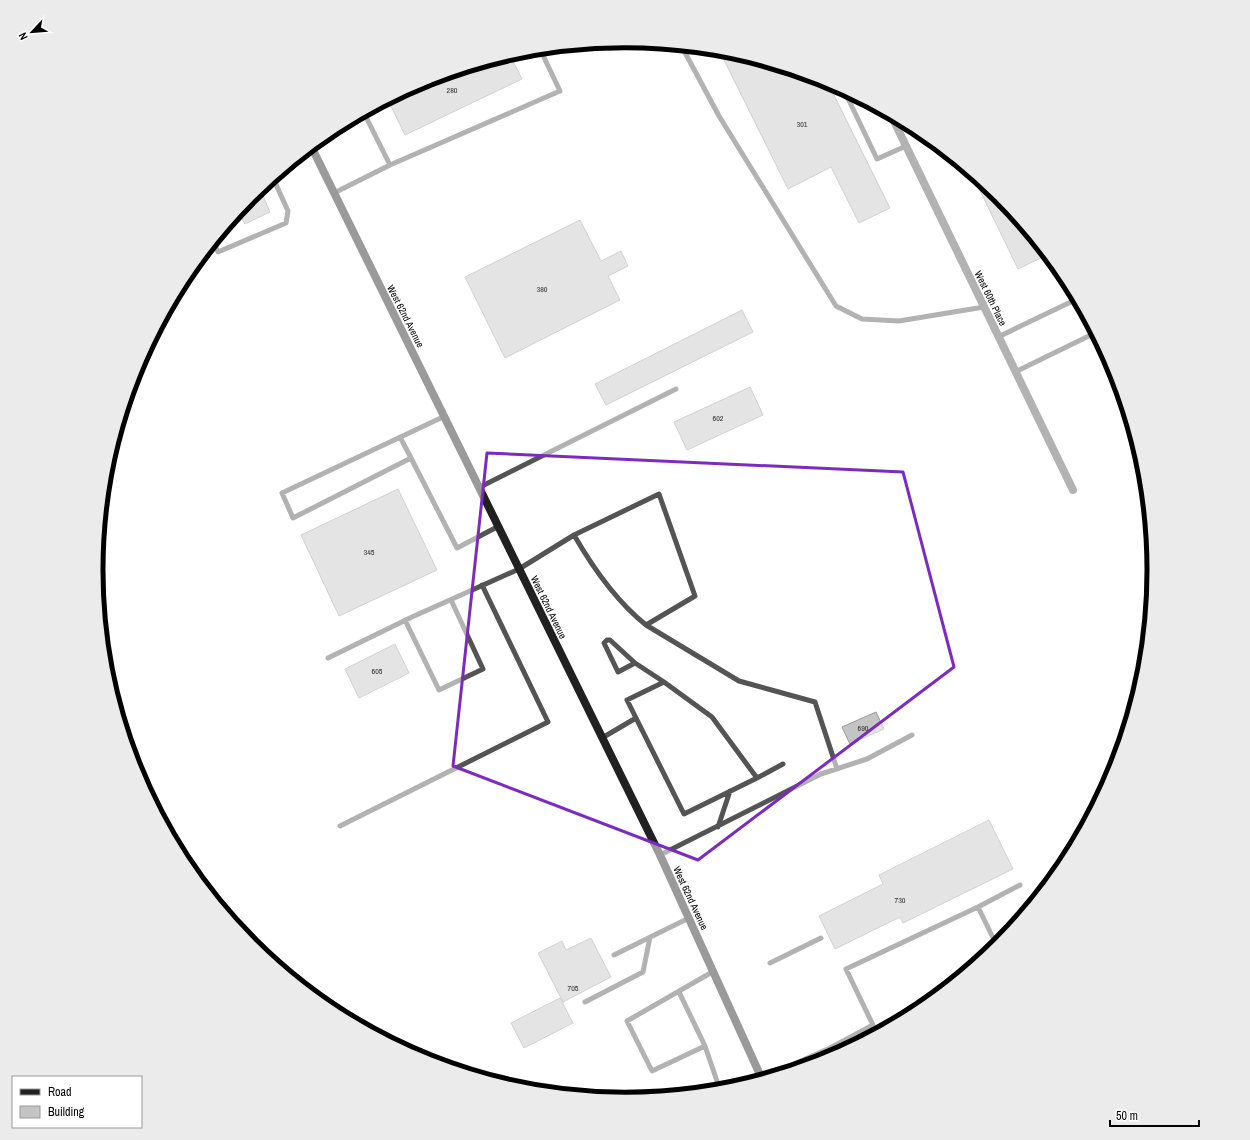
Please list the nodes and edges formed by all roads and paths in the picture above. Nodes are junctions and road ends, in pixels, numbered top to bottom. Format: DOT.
graph roads {
  1 [pos="684,51"];
  2 [pos="543,55"];
  3 [pos="848,98"];
  4 [pos="366,117"];
  5 [pos="894,123"];
  6 [pos="906,146"];
  7 [pos="314,151"];
  8 [pos="390,165"];
  9 [pos="275,183"];
  10 [pos="334,193"];
  11 [pos="215,247"];
  12 [pos="1072,301"];
  13 [pos="984,307"];
  14 [pos="1091,335"];
  15 [pos="998,337"];
  16 [pos="1015,372"];
  17 [pos="676,389"];
  18 [pos="445,416"];
  19 [pos="400,437"];
  20 [pos="410,458"];
  21 [pos="480,487"];
  22 [pos="1072,490"];
  23 [pos="499,526"];
  24 [pos="574,535"];
  25 [pos="519,569"];
  26 [pos="482,585"];
  27 [pos="451,600"];
  28 [pos="404,620"];
  29 [pos="646,625"];
  30 [pos="328,658"];
  31 [pos="635,663"];
  32 [pos="664,682"];
  33 [pos="636,718"];
  34 [pos="912,735"];
  35 [pos="602,738"];
  36 [pos="783,764"];
  37 [pos="837,769"];
  38 [pos="757,778"];
  39 [pos="730,791"];
  40 [pos="340,826"];
  41 [pos="718,827"];
  42 [pos="660,855"];
  43 [pos="1020,885"];
  44 [pos="978,907"];
  45 [pos="688,918"];
  46 [pos="650,936"];
  47 [pos="821,938"];
  48 [pos="994,939"];
  49 [pos="614,954"];
  50 [pos="770,963"];
  51 [pos="714,971"];
  52 [pos="679,992"];
  53 [pos="585,1002"];
  54 [pos="705,1046"];
  55 [pos="806,1059"];
  56 [pos="759,1074"];
  57 [pos="718,1084"];
  1 -- 13 [label="lane"];
  2 -- 8 [label="lane"];
  3 -- 6 [label="lane"];
  4 -- 8 [label="lane"];
  5 -- 6 [label="street, West 60th Place"];
  6 -- 13 [label="street, West 60th Place"];
  7 -- 10 [label="street, West 62nd Avenue"];
  8 -- 10 [label="lane"];
  9 -- 11 [label="lane"];
  10 -- 18 [label="street, West 62nd Avenue"];
  12 -- 15 [label="lane"];
  13 -- 15 [label="street, West 60th Place"];
  14 -- 16 [label="lane"];
  15 -- 16 [label="street, West 60th Place"];
  16 -- 22 [label="street, West 60th Place"];
  17 -- 21 [label="lane"];
  18 -- 19 [label="lane"];
  18 -- 21 [label="street, West 62nd Avenue"];
  19 -- 20 [label="lane"];
  19 -- 20 [label="lane"];
  20 -- 23 [label="lane"];
  21 -- 23 [label="street, West 62nd Avenue"];
  23 -- 25 [label="street, West 62nd Avenue"];
  24 -- 25 [label="lane"];
  24 -- 29 [label="lane"];
  24 -- 29 [label="lane"];
  25 -- 26 [label="lane"];
  25 -- 35 [label="street, West 62nd Avenue"];
  26 -- 27 [label="lane"];
  26 -- 40 [label="lane"];
  27 -- 28 [label="lane"];
  27 -- 28 [label="lane"];
  28 -- 30 [label="lane"];
  29 -- 37 [label="lane"];
  31 -- 31 [label="lane"];
  31 -- 32 [label="lane"];
  32 -- 33 [label="lane"];
  32 -- 38 [label="lane"];
  33 -- 35 [label="lane"];
  33 -- 39 [label="lane"];
  34 -- 37 [label="lane"];
  35 -- 42 [label="street, West 62nd Avenue"];
  36 -- 38 [label="lane"];
  37 -- 41 [label="lane"];
  38 -- 39 [label="lane"];
  39 -- 41 [label="lane"];
  41 -- 42 [label="lane"];
  42 -- 45 [label="street, West 62nd Avenue"];
  43 -- 44 [label="lane"];
  44 -- 48 [label="lane"];
  44 -- 55 [label="lane"];
  45 -- 46 [label="lane"];
  45 -- 51 [label="street, West 62nd Avenue"];
  46 -- 49 [label="lane"];
  46 -- 53 [label="lane"];
  47 -- 50 [label="lane"];
  51 -- 52 [label="lane"];
  51 -- 56 [label="street, West 62nd Avenue"];
  52 -- 54 [label="lane"];
  52 -- 54 [label="lane"];
  54 -- 57 [label="lane"];
}
